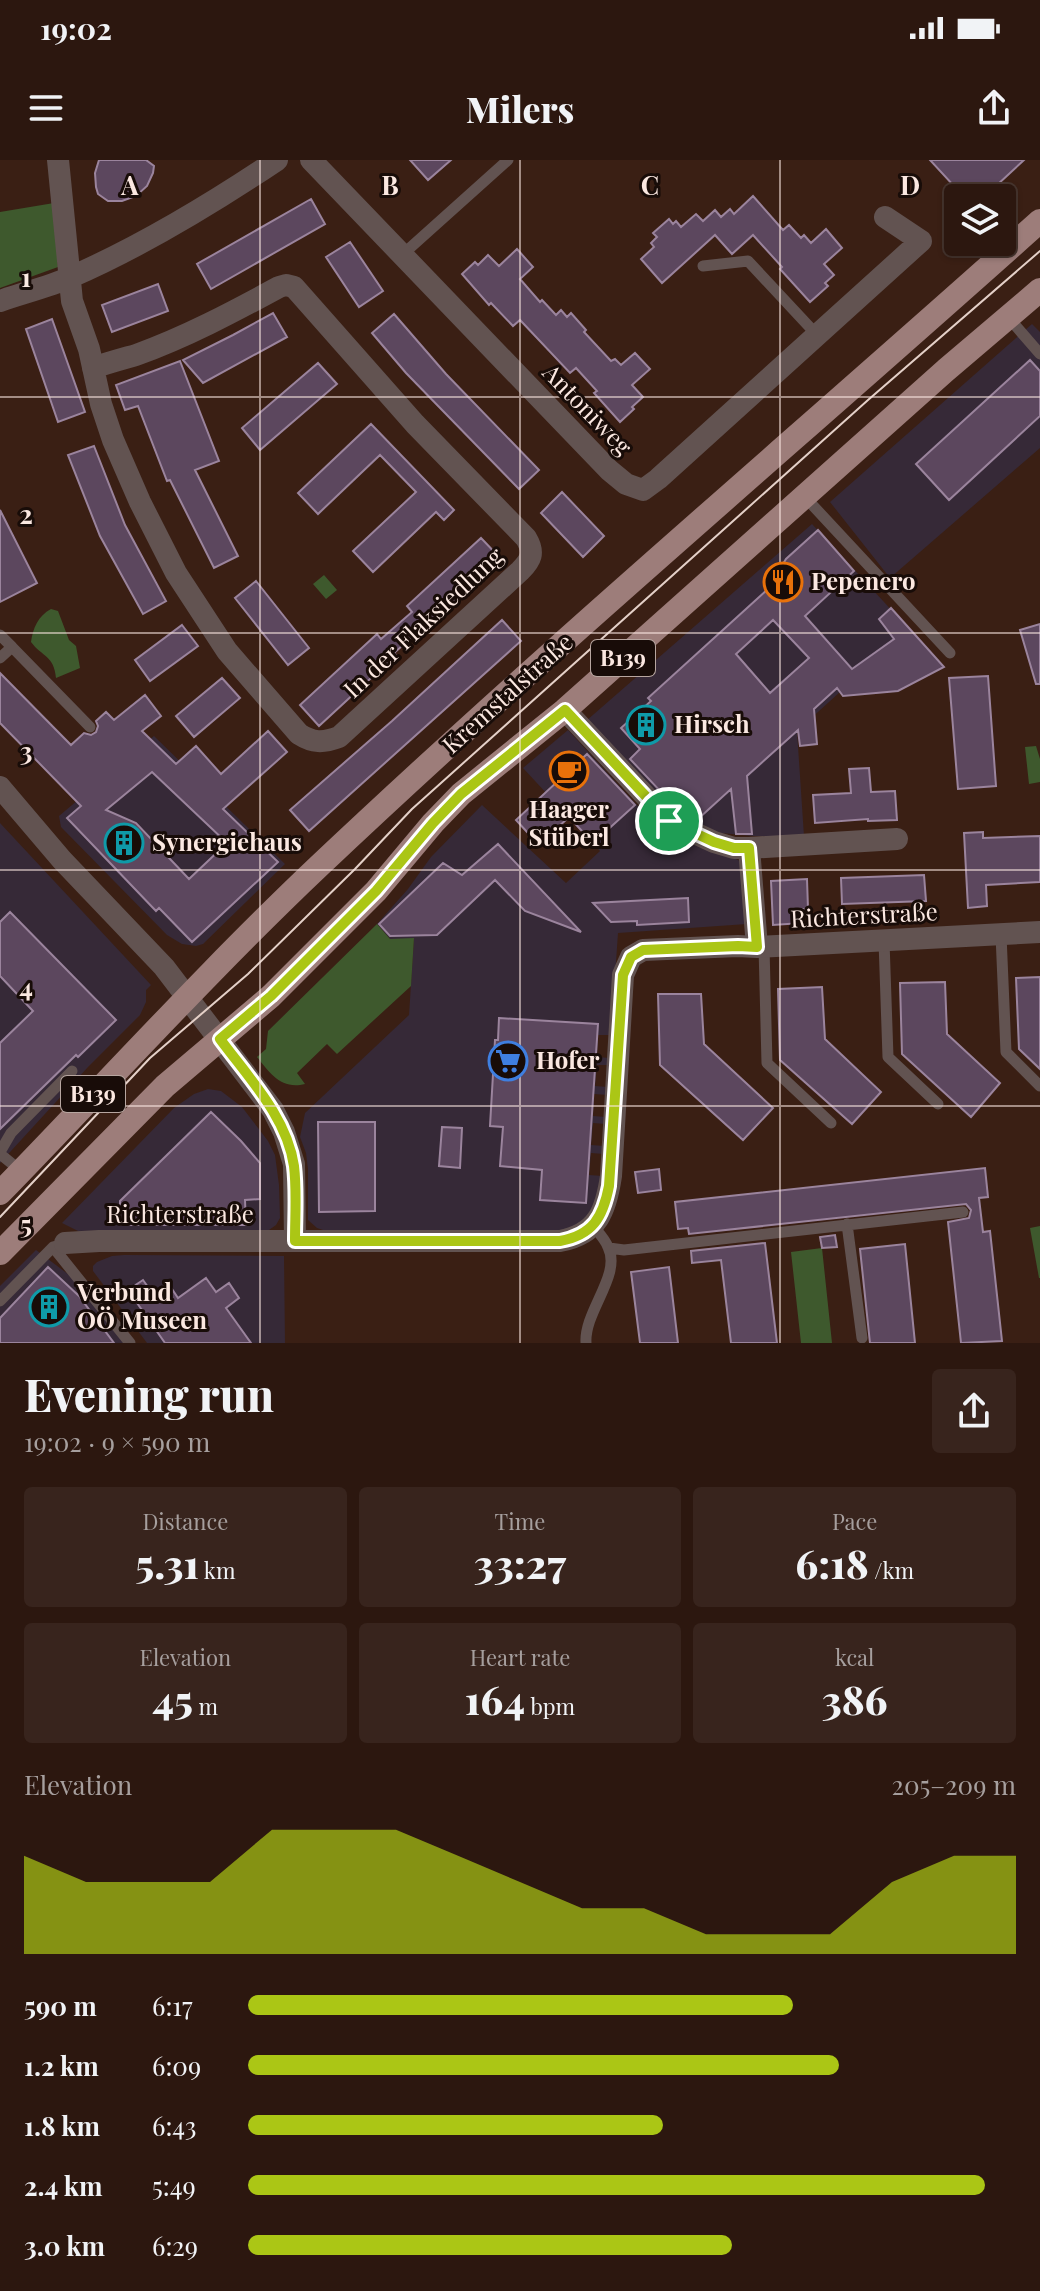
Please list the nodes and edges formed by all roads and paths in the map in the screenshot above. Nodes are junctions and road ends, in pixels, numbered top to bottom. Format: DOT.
graph roads {
  1 [pos="58,160"];
  2 [pos="277,160"];
  3 [pos="311,160"];
  4 [pos="508,160"];
  5 [pos="885,217"];
  6 [pos="1040,221"];
  7 [pos="402,255"];
  8 [pos="703,266"];
  9 [pos="70,278"];
  10 [pos="1040,290"];
  11 [pos="0,301"];
  12 [pos="1008,317"];
  13 [pos="817,335"];
  14 [pos="1040,354"];
  15 [pos="93,368"];
  16 [pos="804,496"];
  17 [pos="0,635"];
  18 [pos="12,647"];
  19 [pos="950,653"];
  20 [pos="0,658"];
  21 [pos="565,710"];
  22 [pos="90,727"];
  23 [pos="0,787"];
  24 [pos="897,839"];
  25 [pos="749,848"];
  26 [pos="1040,932"];
  27 [pos="1001,935"];
  28 [pos="884,941"];
  29 [pos="761,947"];
  30 [pos="188,997"];
  31 [pos="220,1039"];
  32 [pos="72,1071"];
  33 [pos="1040,1086"];
  34 [pos="938,1104"];
  35 [pos="831,1123"];
  36 [pos="0,1153"];
  37 [pos="21,1171"];
  38 [pos="0,1193"];
  39 [pos="963,1212"];
  40 [pos="847,1224"];
  41 [pos="593,1226"];
  42 [pos="295,1241"];
  43 [pos="59,1245"];
  44 [pos="609,1248"];
  45 [pos="0,1253"];
  46 [pos="0,1301"];
  47 [pos="862,1338"];
  48 [pos="130,1343"];
  49 [pos="586,1343"];
  1 -- 9 [label="street, In der Flaksiedlung"];
  2 -- 9 [label="street"];
  3 -- 7 [label="street, Antoniweg"];
  4 -- 7 [label="lane"];
  5 -- 13 [label="street, Antoniweg"];
  6 -- 30 [label="main road, Kremstalstraße / B139"];
  7 -- 13 [label="street, Antoniweg"];
  8 -- 13 [label="lane"];
  9 -- 11 [label="street"];
  9 -- 15 [label="street, In der Flaksiedlung"];
  10 -- 12 [label="main road, Kremstalstraße / B139"];
  12 -- 14 [label="lane"];
  12 -- 16 [label="main road, Kremstalstraße / B139"];
  15 -- 15 [label="street, In der Flaksiedlung"];
  16 -- 19 [label="lane"];
  16 -- 21 [label="main road, Kremstalstraße / B139"];
  17 -- 18 [label="lane"];
  18 -- 20 [label="lane"];
  18 -- 22 [label="lane"];
  21 -- 25 [label="street"];
  21 -- 31 [label="main road, Kremstalstraße / B139"];
  23 -- 30 [label="street"];
  24 -- 25 [label="street"];
  25 -- 29 [label="street"];
  26 -- 27 [label="street, Richterstraße"];
  27 -- 28 [label="street, Richterstraße"];
  27 -- 33 [label="lane"];
  28 -- 29 [label="street, Richterstraße"];
  28 -- 34 [label="lane"];
  29 -- 35 [label="lane"];
  29 -- 41 [label="street, Richterstraße"];
  30 -- 31 [label="street"];
  30 -- 37 [label="main road, Kremstalstraße / B139"];
  31 -- 42 [label="street"];
  31 -- 45 [label="main road, Kremstalstraße / B139"];
  32 -- 36 [label="lane"];
  36 -- 37 [label="lane"];
  37 -- 38 [label="main road, Kremstalstraße / B139"];
  39 -- 40 [label="lane"];
  40 -- 44 [label="lane"];
  40 -- 47 [label="lane"];
  41 -- 42 [label="street, Richterstraße"];
  41 -- 44 [label="lane"];
  42 -- 43 [label="street, Richterstraße"];
  43 -- 46 [label="lane"];
  43 -- 48 [label="lane"];
  44 -- 49 [label="lane"];
}
